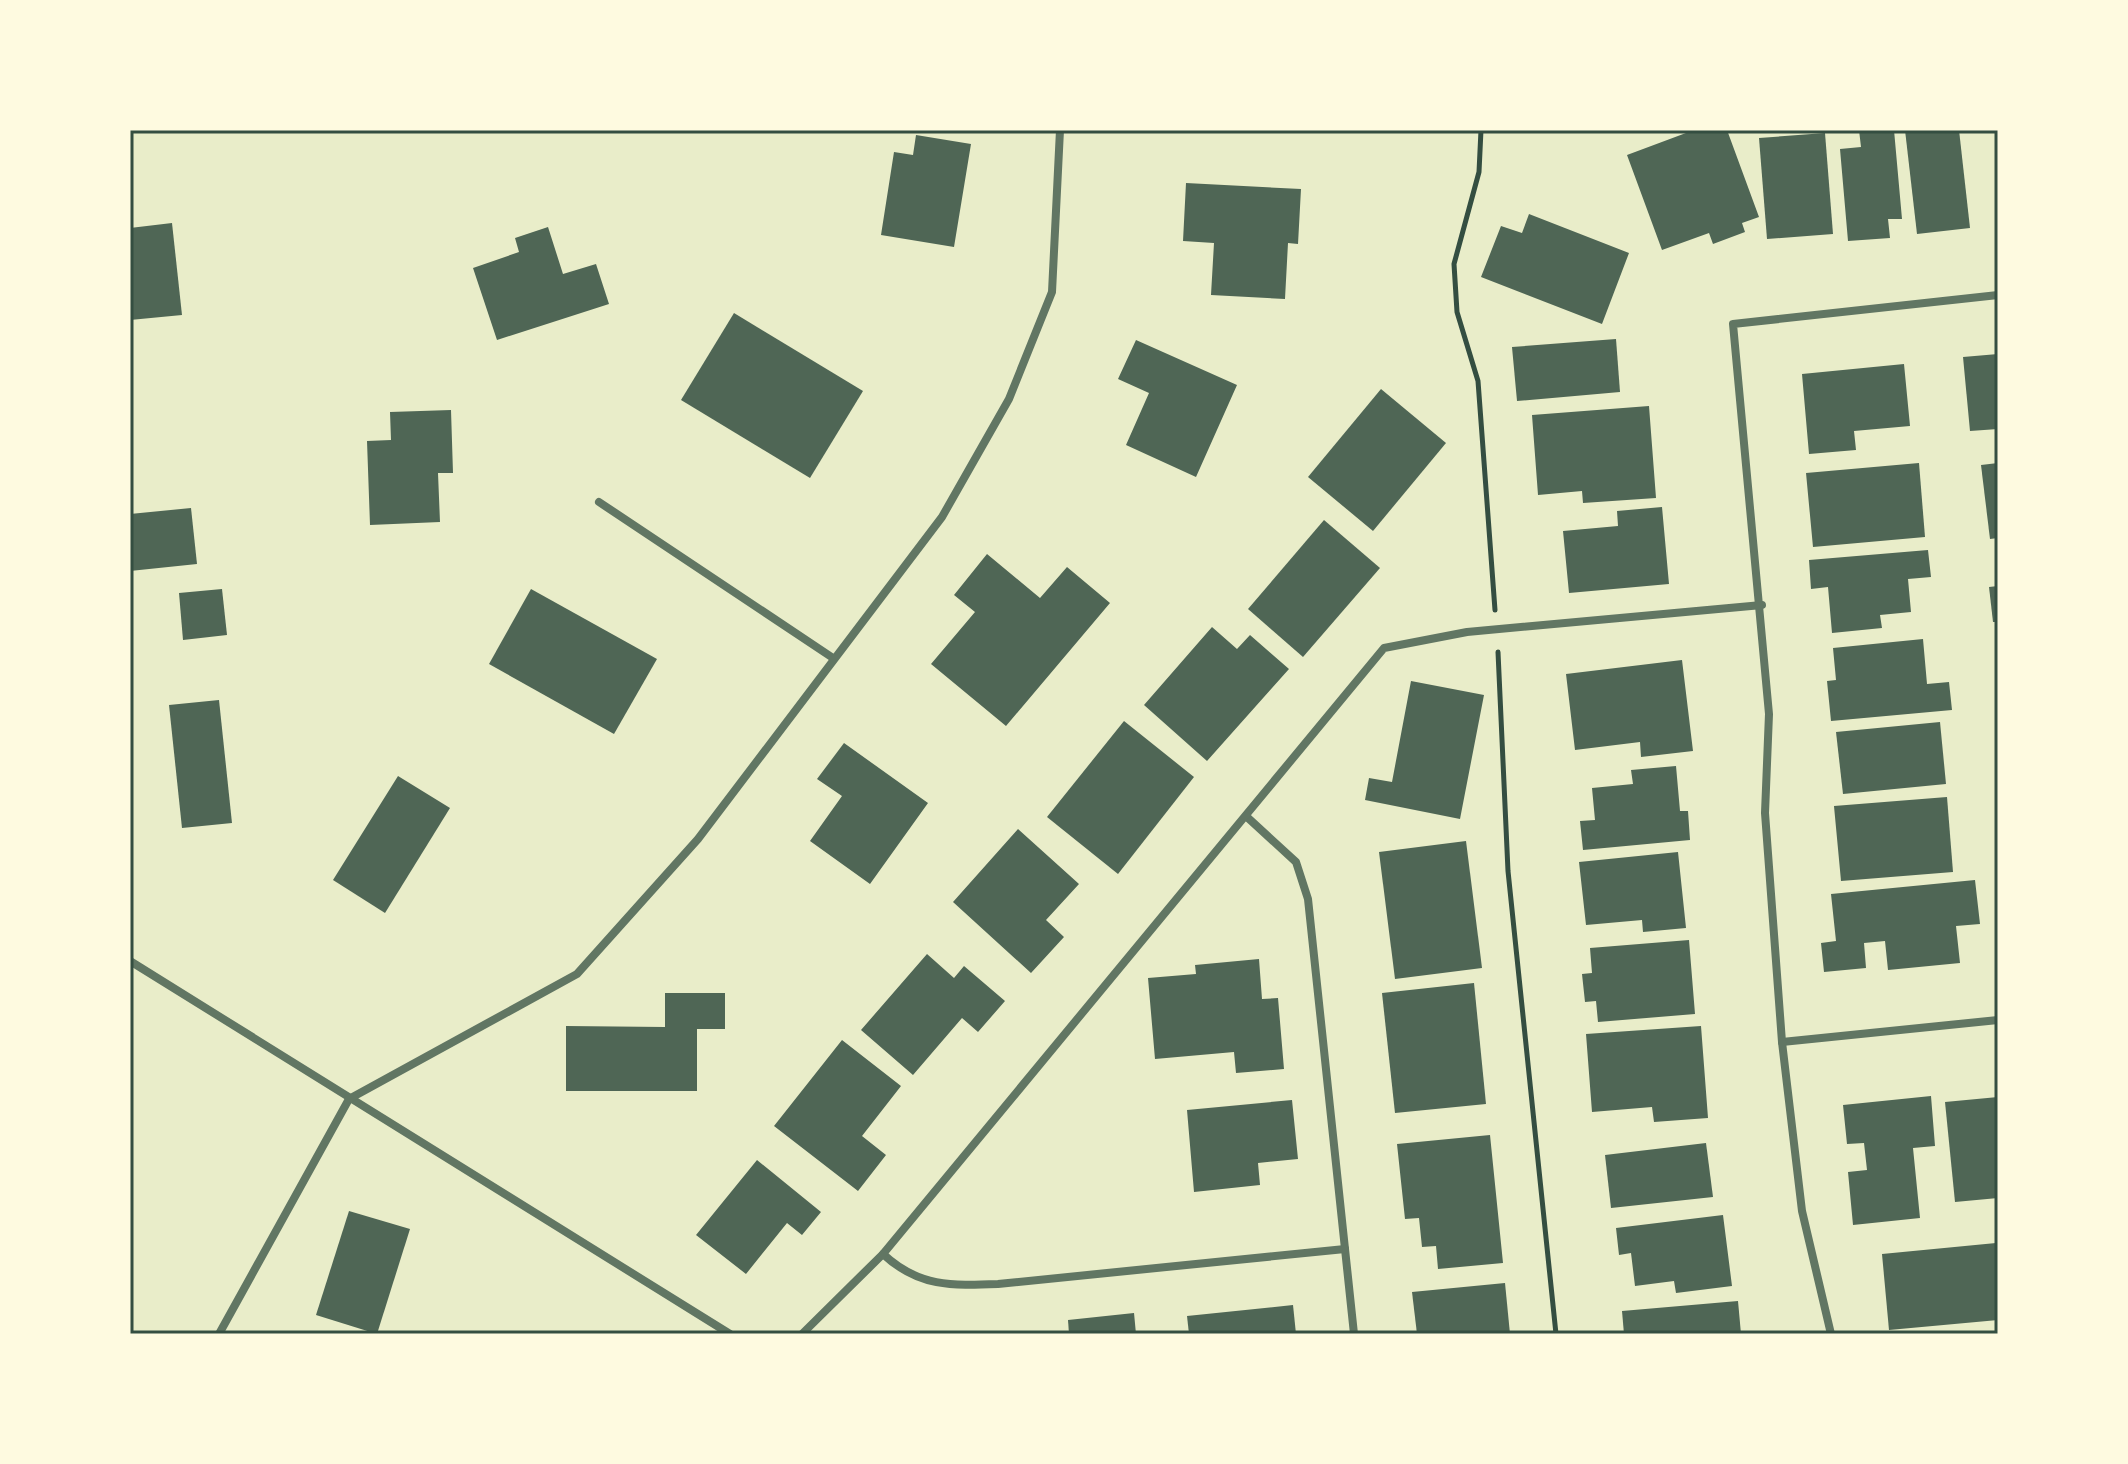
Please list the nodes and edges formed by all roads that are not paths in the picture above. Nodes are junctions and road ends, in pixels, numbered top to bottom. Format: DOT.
graph roads {
  1 [pos="1060,130"];
  2 [pos="1998,295"];
  3 [pos="599,502"];
  4 [pos="1762,605"];
  5 [pos="833,658"];
  6 [pos="1247,817"];
  7 [pos="130,961"];
  8 [pos="1998,1020"];
  9 [pos="1782,1042"];
  10 [pos="349,1099"];
  11 [pos="1345,1249"];
  12 [pos="883,1254"];
  13 [pos="219,1334"];
  14 [pos="730,1334"];
  15 [pos="802,1334"];
  16 [pos="1354,1334"];
  17 [pos="1831,1334"];
  1 -- 5 [label="street"];
  2 -- 4 [label="street"];
  3 -- 5 [label="street"];
  4 -- 6 [label="street"];
  4 -- 9 [label="street"];
  5 -- 10 [label="street"];
  6 -- 11 [label="street"];
  6 -- 12 [label="street"];
  7 -- 10 [label="street"];
  8 -- 9 [label="street"];
  9 -- 17 [label="street"];
  10 -- 13 [label="street"];
  10 -- 14 [label="street"];
  11 -- 12 [label="street"];
  11 -- 16 [label="street"];
  12 -- 15 [label="street"];
}
